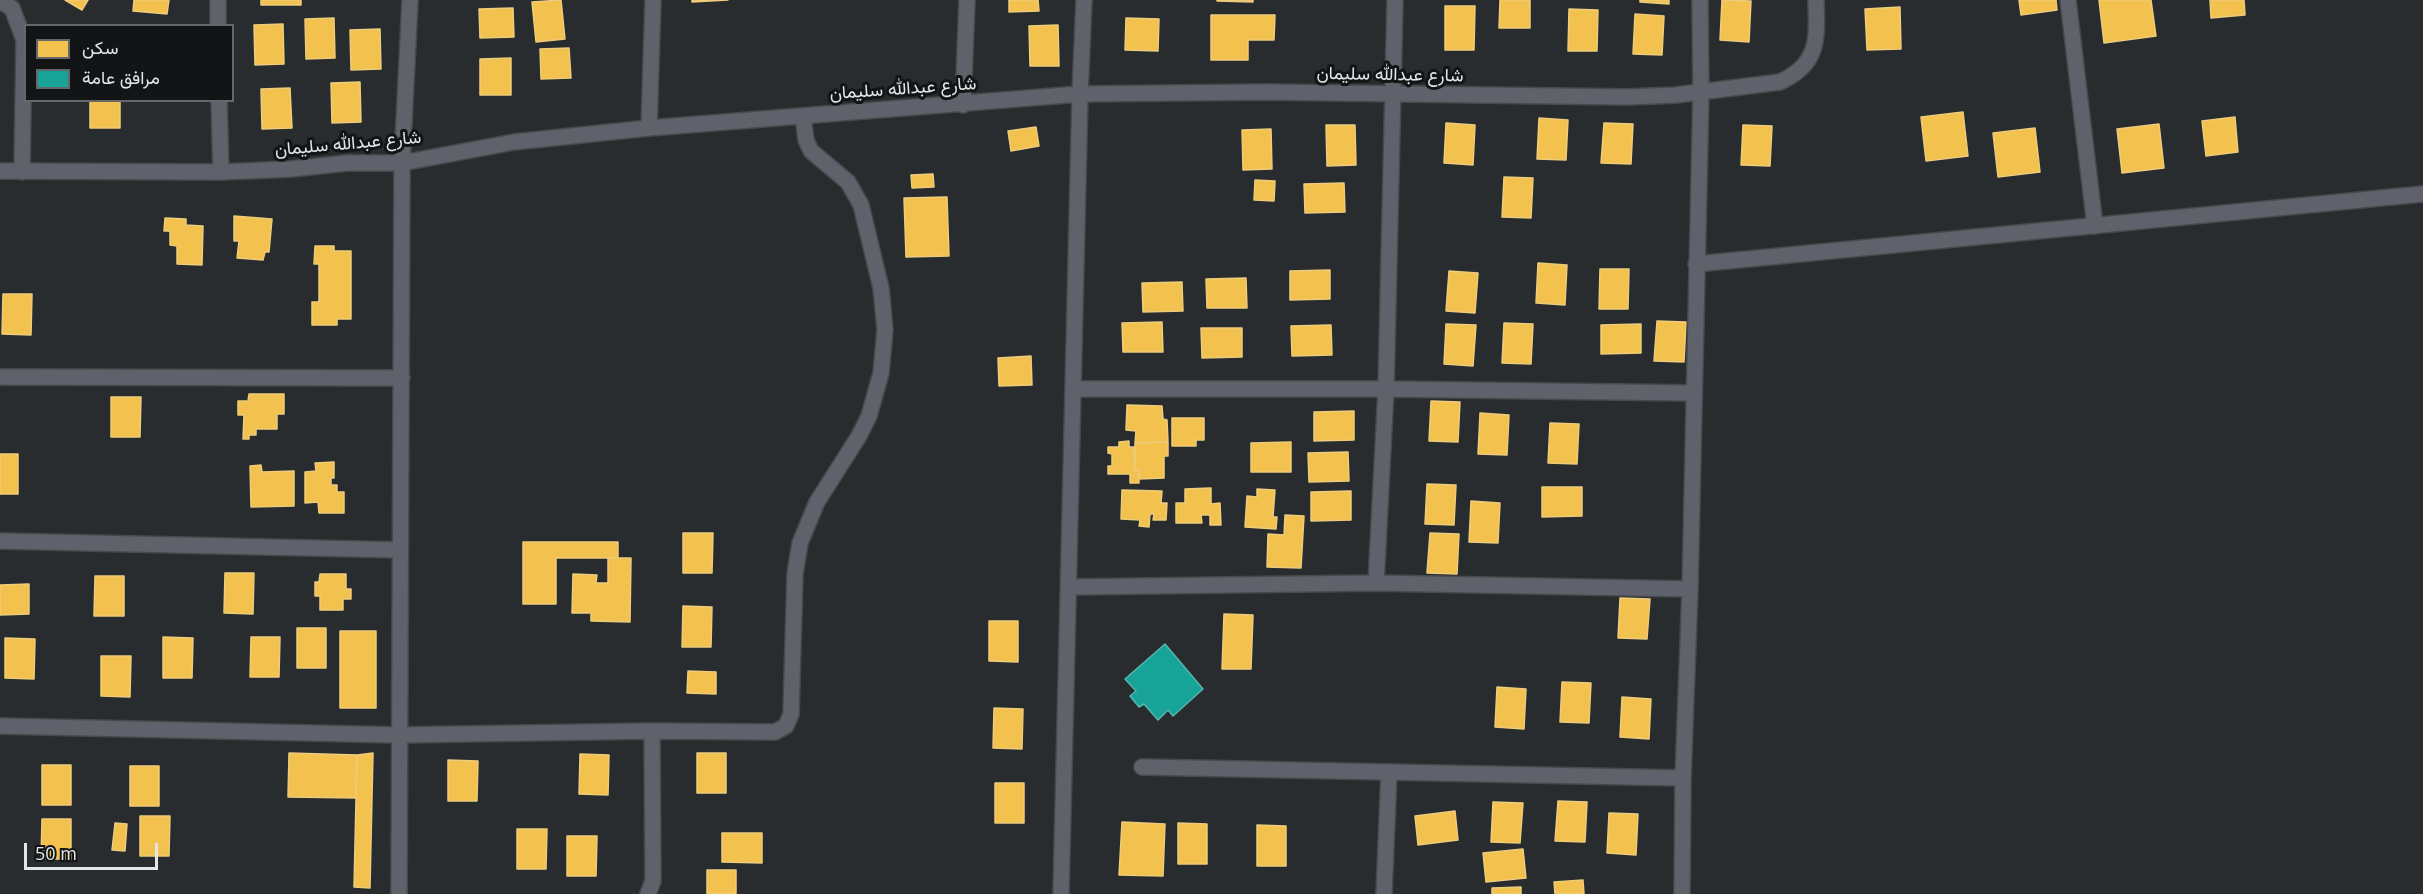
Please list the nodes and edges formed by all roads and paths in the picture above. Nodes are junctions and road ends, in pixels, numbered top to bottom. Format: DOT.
graph roads {
  1 [pos="218,0"];
  2 [pos="410,0"];
  3 [pos="653,0"];
  4 [pos="967,0"];
  5 [pos="1084,0"];
  6 [pos="1395,0"];
  7 [pos="1700,0"];
  8 [pos="1816,0"];
  9 [pos="2068,0"];
  10 [pos="0,2"];
  11 [pos="218,24"];
  12 [pos="1701,92"];
  13 [pos="1080,94"];
  14 [pos="1392,95"];
  15 [pos="219,102"];
  16 [pos="963,105"];
  17 [pos="803,116"];
  18 [pos="650,128"];
  19 [pos="402,163"];
  20 [pos="0,171"];
  21 [pos="22,172"];
  22 [pos="220,172"];
  23 [pos="2423,194"];
  24 [pos="2095,226"];
  25 [pos="1696,264"];
  26 [pos="0,377"];
  27 [pos="402,378"];
  28 [pos="1073,389"];
  29 [pos="1386,389"];
  30 [pos="1694,393"];
  31 [pos="0,541"];
  32 [pos="400,550"];
  33 [pos="1376,583"];
  34 [pos="1069,587"];
  35 [pos="1690,589"];
  36 [pos="0,726"];
  37 [pos="652,731"];
  38 [pos="399,735"];
  39 [pos="1142,767"];
  40 [pos="1389,772"];
  41 [pos="1683,778"];
  42 [pos="399,894"];
  43 [pos="648,894"];
  44 [pos="1061,894"];
  45 [pos="1384,894"];
  46 [pos="1682,894"];
  1 -- 11 [label="street"];
  2 -- 19 [label="street"];
  3 -- 18 [label="street"];
  4 -- 16 [label="street"];
  5 -- 13 [label="street"];
  6 -- 14 [label="street"];
  7 -- 12 [label="street"];
  8 -- 12 [label="street, شارع عبدالله سليمان"];
  9 -- 24 [label="street"];
  10 -- 21 [label="street"];
  12 -- 14 [label="street, شارع عبدالله سليمان"];
  12 -- 25 [label="street"];
  13 -- 14 [label="street, شارع عبدالله سليمان"];
  13 -- 16 [label="street, شارع عبدالله سليمان"];
  13 -- 28 [label="street"];
  14 -- 29 [label="street"];
  15 -- 22 [label="street"];
  16 -- 17 [label="street, شارع عبدالله سليمان"];
  17 -- 18 [label="street, شارع عبدالله سليمان"];
  17 -- 37 [label="street"];
  18 -- 19 [label="street, شارع عبدالله سليمان"];
  19 -- 22 [label="street, شارع عبدالله سليمان"];
  19 -- 27 [label="street"];
  20 -- 21 [label="street, شارع عبدالله سليمان"];
  21 -- 22 [label="street, شارع عبدالله سليمان"];
  23 -- 24 [label="street"];
  24 -- 25 [label="street"];
  25 -- 30 [label="street"];
  26 -- 27 [label="street"];
  27 -- 32 [label="street"];
  28 -- 29 [label="street"];
  28 -- 34 [label="street"];
  29 -- 30 [label="street"];
  29 -- 33 [label="street"];
  30 -- 35 [label="street"];
  31 -- 32 [label="street"];
  32 -- 38 [label="street"];
  33 -- 34 [label="street"];
  33 -- 35 [label="street"];
  34 -- 44 [label="street"];
  35 -- 41 [label="street"];
  36 -- 38 [label="street"];
  37 -- 38 [label="street"];
  37 -- 43 [label="street"];
  38 -- 42 [label="street"];
  39 -- 40 [label="street"];
  40 -- 41 [label="street"];
  40 -- 45 [label="street"];
  41 -- 46 [label="street"];
}
